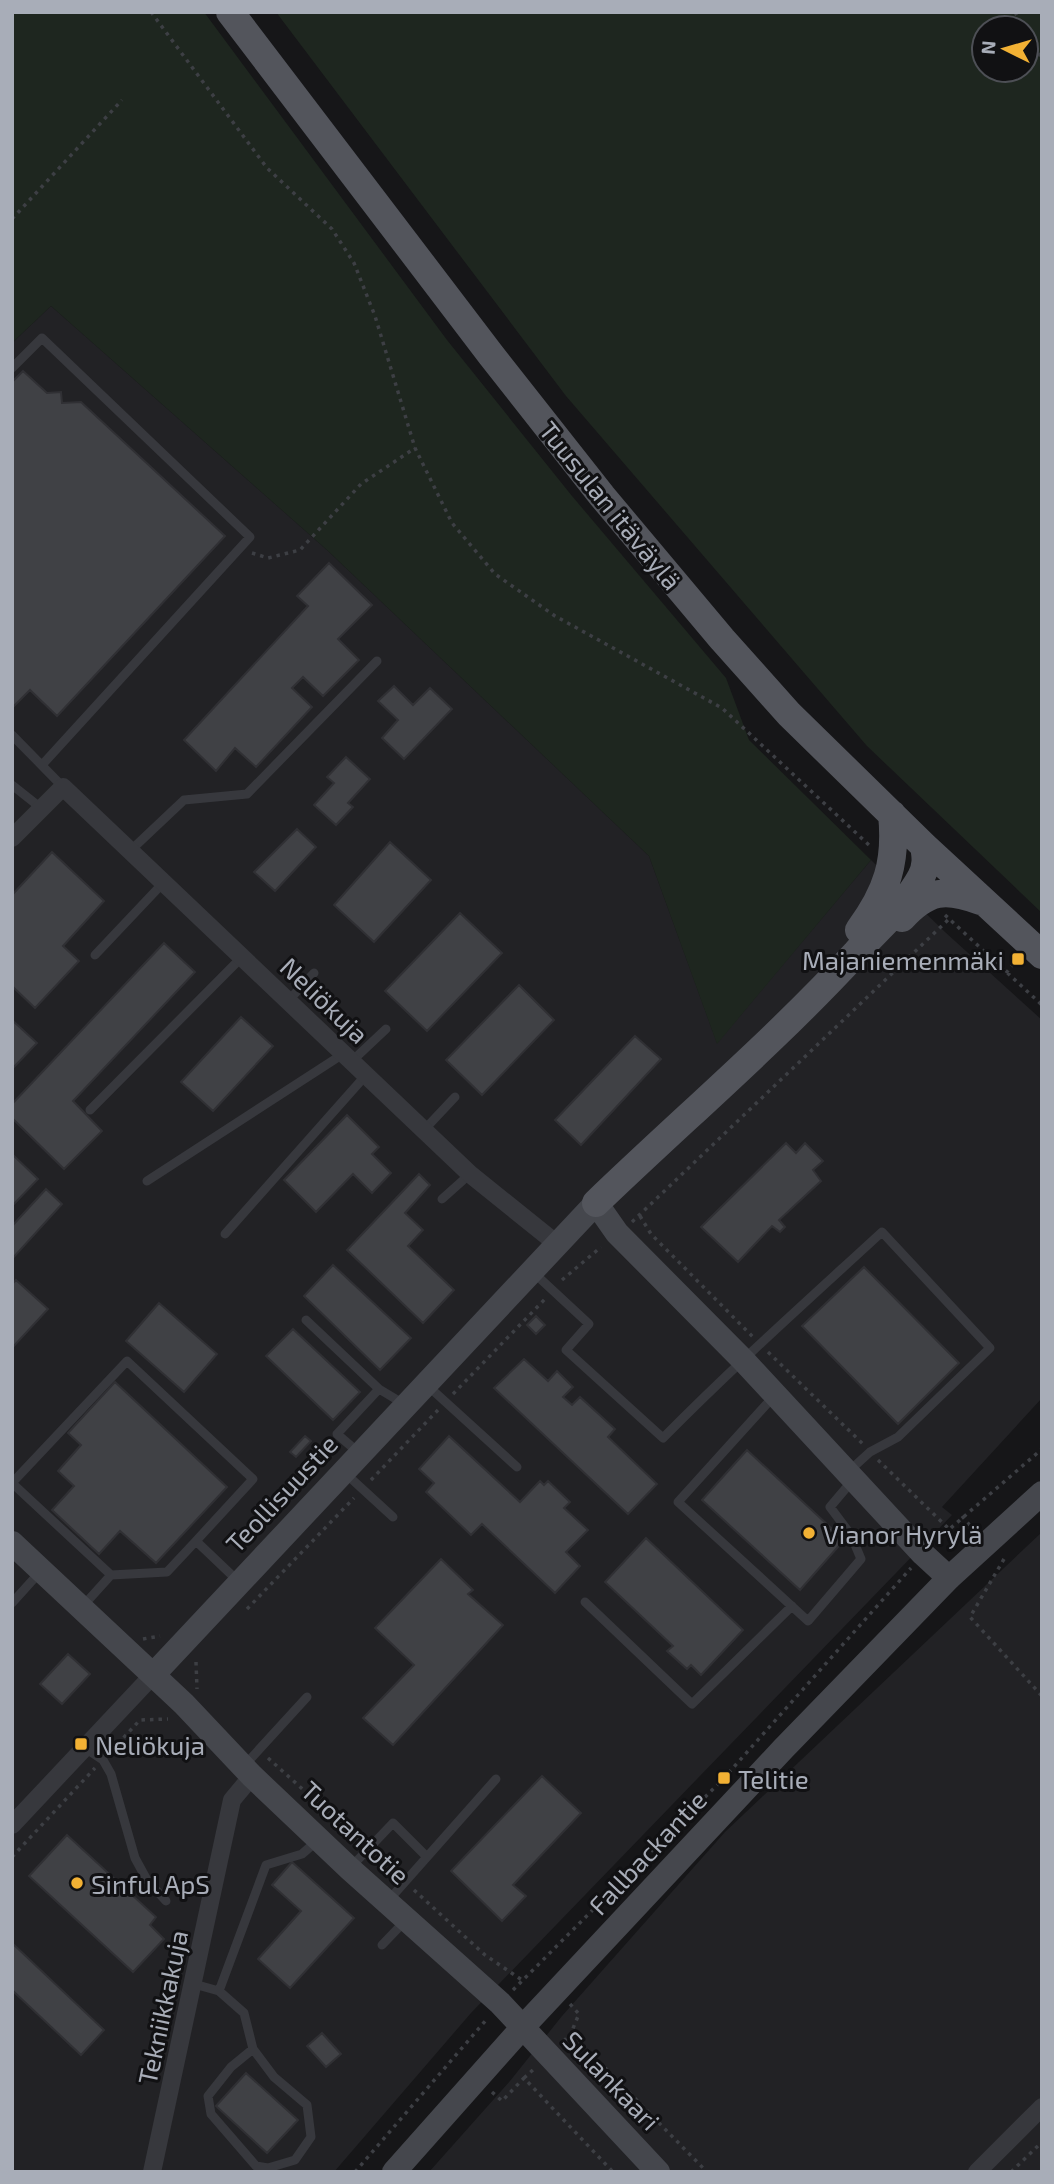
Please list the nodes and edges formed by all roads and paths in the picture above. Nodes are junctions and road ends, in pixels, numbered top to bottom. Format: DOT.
graph roads {
  1 [pos="152,12"];
  2 [pos="230,12"];
  3 [pos="122,100"];
  4 [pos="12,219"];
  5 [pos="12,368"];
  6 [pos="415,448"];
  7 [pos="238,550"];
  8 [pos="377,661"];
  9 [pos="12,735"];
  10 [pos="42,765"];
  11 [pos="12,785"];
  12 [pos="63,787"];
  13 [pos="41,808"];
  14 [pos="892,814"];
  15 [pos="12,838"];
  16 [pos="924,846"];
  17 [pos="130,851"];
  18 [pos="879,855"];
  19 [pos="163,883"];
  20 [pos="986,903"];
  21 [pos="942,912"];
  22 [pos="949,919"];
  23 [pos="95,956"];
  24 [pos="242,957"];
  25 [pos="1030,957"];
  26 [pos="1006,973"];
  27 [pos="314,974"];
  28 [pos="288,1001"];
  29 [pos="1042,1005"];
  30 [pos="386,1029"];
  31 [pos="769,1041"];
  32 [pos="347,1057"];
  33 [pos="366,1075"];
  34 [pos="455,1097"];
  35 [pos="90,1110"];
  36 [pos="424,1130"];
  37 [pos="470,1174"];
  38 [pos="147,1181"];
  39 [pos="442,1199"];
  40 [pos="596,1203"];
  41 [pos="640,1216"];
  42 [pos="617,1233"];
  43 [pos="225,1234"];
  44 [pos="557,1244"];
  45 [pos="533,1271"];
  46 [pos="554,1289"];
  47 [pos="306,1320"];
  48 [pos="752,1353"];
  49 [pos="427,1385"];
  50 [pos="379,1388"];
  51 [pos="775,1394"];
  52 [pos="446,1401"];
  53 [pos="406,1405"];
  54 [pos="1042,1449"];
  55 [pos="870,1452"];
  56 [pos="351,1463"];
  57 [pos="517,1467"];
  58 [pos="851,1476"];
  59 [pos="362,1489"];
  60 [pos="1042,1493"];
  61 [pos="393,1517"];
  62 [pos="948,1528"];
  63 [pos="197,1541"];
  64 [pos="12,1543"];
  65 [pos="923,1554"];
  66 [pos="1002,1561"];
  67 [pos="42,1570"];
  68 [pos="111,1575"];
  69 [pos="949,1578"];
  70 [pos="239,1581"];
  71 [pos="585,1602"];
  72 [pos="12,1603"];
  73 [pos="792,1606"];
  74 [pos="82,1607"];
  75 [pos="238,1618"];
  76 [pos="200,1658"];
  77 [pos="153,1675"];
  78 [pos="1042,1696"];
  79 [pos="307,1697"];
  80 [pos="184,1704"];
  81 [pos="85,1748"];
  82 [pos="103,1760"];
  83 [pos="247,1772"];
  84 [pos="496,1779"];
  85 [pos="15,1817"];
  86 [pos="319,1839"];
  87 [pos="426,1856"];
  88 [pos="12,1857"];
  89 [pos="350,1869"];
  90 [pos="166,1901"];
  91 [pos="387,1902"];
  92 [pos="406,1920"];
  93 [pos="382,1945"];
  94 [pos="194,1984"];
  95 [pos="219,1991"];
  96 [pos="500,2003"];
  97 [pos="522,2028"];
  98 [pos="253,2049"];
  99 [pos="548,2056"];
  100 [pos="455,2057"];
  101 [pos="524,2078"];
  102 [pos="478,2079"];
  103 [pos="1042,2107"];
  104 [pos="1042,2143"];
  105 [pos="152,2172"];
  106 [pos="355,2172"];
  107 [pos="394,2172"];
  108 [pos="613,2172"];
  109 [pos="658,2172"];
  110 [pos="707,2172"];
  111 [pos="976,2172"];
  112 [pos="1011,2172"];
  1 -- 6 [label="path"];
  2 -- 14 [label="main road, Tuusulan itäväylä"];
  3 -- 4 [label="path"];
  5 -- 7 [label="lane"];
  6 -- 7 [label="path"];
  6 -- 18 [label="path"];
  7 -- 10 [label="lane"];
  8 -- 17 [label="lane"];
  9 -- 10 [label="lane"];
  10 -- 12 [label="lane"];
  11 -- 13 [label="lane"];
  12 -- 13 [label="street"];
  12 -- 17 [label="street, Neliökuja"];
  13 -- 15 [label="street"];
  14 -- 16 [label="main road, Tuusulan itäväylä"];
  14 -- 31 [label="main road"];
  16 -- 20 [label="main road, Tuusulan itäväylä"];
  16 -- 31 [label="main road"];
  17 -- 19 [label="street, Neliökuja"];
  19 -- 23 [label="lane"];
  19 -- 24 [label="street, Neliökuja"];
  20 -- 25 [label="main road, Tuusulan itäväylä"];
  20 -- 31 [label="main road"];
  21 -- 22 [label="path"];
  22 -- 26 [label="path"];
  22 -- 41 [label="path"];
  24 -- 28 [label="street, Neliökuja"];
  24 -- 35 [label="lane"];
  25 -- 26 [label="path"];
  26 -- 29 [label="path"];
  27 -- 28 [label="lane"];
  28 -- 32 [label="street, Neliökuja"];
  30 -- 32 [label="lane"];
  31 -- 40 [label="main road"];
  32 -- 33 [label="street, Neliökuja"];
  32 -- 38 [label="lane"];
  33 -- 36 [label="street, Neliökuja"];
  33 -- 43 [label="lane"];
  34 -- 36 [label="lane"];
  36 -- 37 [label="street, Neliökuja"];
  37 -- 39 [label="lane"];
  37 -- 44 [label="street, Neliökuja"];
  40 -- 42 [label="street"];
  40 -- 44 [label="street, Teollisuustie"];
  41 -- 42 [label="path"];
  41 -- 48 [label="path"];
  42 -- 46 [label="path"];
  42 -- 48 [label="street"];
  44 -- 45 [label="street, Teollisuustie"];
  45 -- 46 [label="lane"];
  45 -- 49 [label="street, Teollisuustie"];
  46 -- 48 [label="lane"];
  46 -- 52 [label="path"];
  47 -- 50 [label="lane"];
  48 -- 51 [label="street"];
  48 -- 55 [label="path"];
  48 -- 55 [label="lane"];
  49 -- 52 [label="lane"];
  49 -- 53 [label="street, Teollisuustie"];
  50 -- 53 [label="lane"];
  50 -- 56 [label="lane"];
  51 -- 58 [label="street"];
  51 -- 73 [label="lane"];
  52 -- 57 [label="lane"];
  52 -- 59 [label="path"];
  53 -- 56 [label="street, Teollisuustie"];
  54 -- 62 [label="path"];
  55 -- 58 [label="lane"];
  55 -- 62 [label="path"];
  56 -- 59 [label="lane"];
  56 -- 70 [label="street, Teollisuustie"];
  58 -- 65 [label="street"];
  58 -- 73 [label="lane"];
  59 -- 61 [label="lane"];
  59 -- 75 [label="path"];
  60 -- 69 [label="street, Fallbackantie"];
  62 -- 65 [label="path"];
  63 -- 68 [label="lane"];
  63 -- 68 [label="lane"];
  63 -- 70 [label="lane"];
  64 -- 67 [label="street, Tuotantotie"];
  65 -- 69 [label="street"];
  65 -- 96 [label="path"];
  66 -- 78 [label="path"];
  67 -- 72 [label="lane"];
  67 -- 74 [label="street, Tuotantotie"];
  68 -- 74 [label="lane"];
  69 -- 97 [label="street, Fallbackantie"];
  70 -- 77 [label="street, Teollisuustie"];
  71 -- 73 [label="lane"];
  74 -- 77 [label="street, Tuotantotie"];
  76 -- 80 [label="path"];
  77 -- 80 [label="street, Tuotantotie"];
  77 -- 81 [label="street, Teollisuustie"];
  79 -- 83 [label="lane"];
  80 -- 82 [label="path"];
  80 -- 83 [label="street, Tuotantotie"];
  81 -- 82 [label="lane"];
  81 -- 85 [label="street, Teollisuustie"];
  82 -- 88 [label="path"];
  82 -- 90 [label="lane"];
  83 -- 86 [label="street, Tuotantotie"];
  83 -- 94 [label="street, Tekniikkakuja"];
  84 -- 87 [label="lane"];
  86 -- 89 [label="street, Tuotantotie"];
  86 -- 95 [label="lane"];
  87 -- 89 [label="lane"];
  87 -- 91 [label="lane"];
  89 -- 91 [label="street, Tuotantotie"];
  91 -- 92 [label="street, Tuotantotie"];
  92 -- 93 [label="lane"];
  92 -- 96 [label="street, Tuotantotie"];
  94 -- 95 [label="lane"];
  94 -- 105 [label="street, Tekniikkakuja"];
  95 -- 98 [label="lane"];
  96 -- 97 [label="street, Tuotantotie"];
  96 -- 100 [label="path"];
  97 -- 99 [label="street, Sulankaari"];
  97 -- 102 [label="street, Fallbackantie"];
  98 -- 98 [label="lane"];
  99 -- 101 [label="path"];
  99 -- 109 [label="street, Sulankaari"];
  99 -- 110 [label="path"];
  100 -- 102 [label="path"];
  100 -- 106 [label="path"];
  101 -- 102 [label="path"];
  101 -- 108 [label="path"];
  102 -- 107 [label="street, Fallbackantie"];
  103 -- 111 [label="street"];
  104 -- 112 [label="path"];
}
